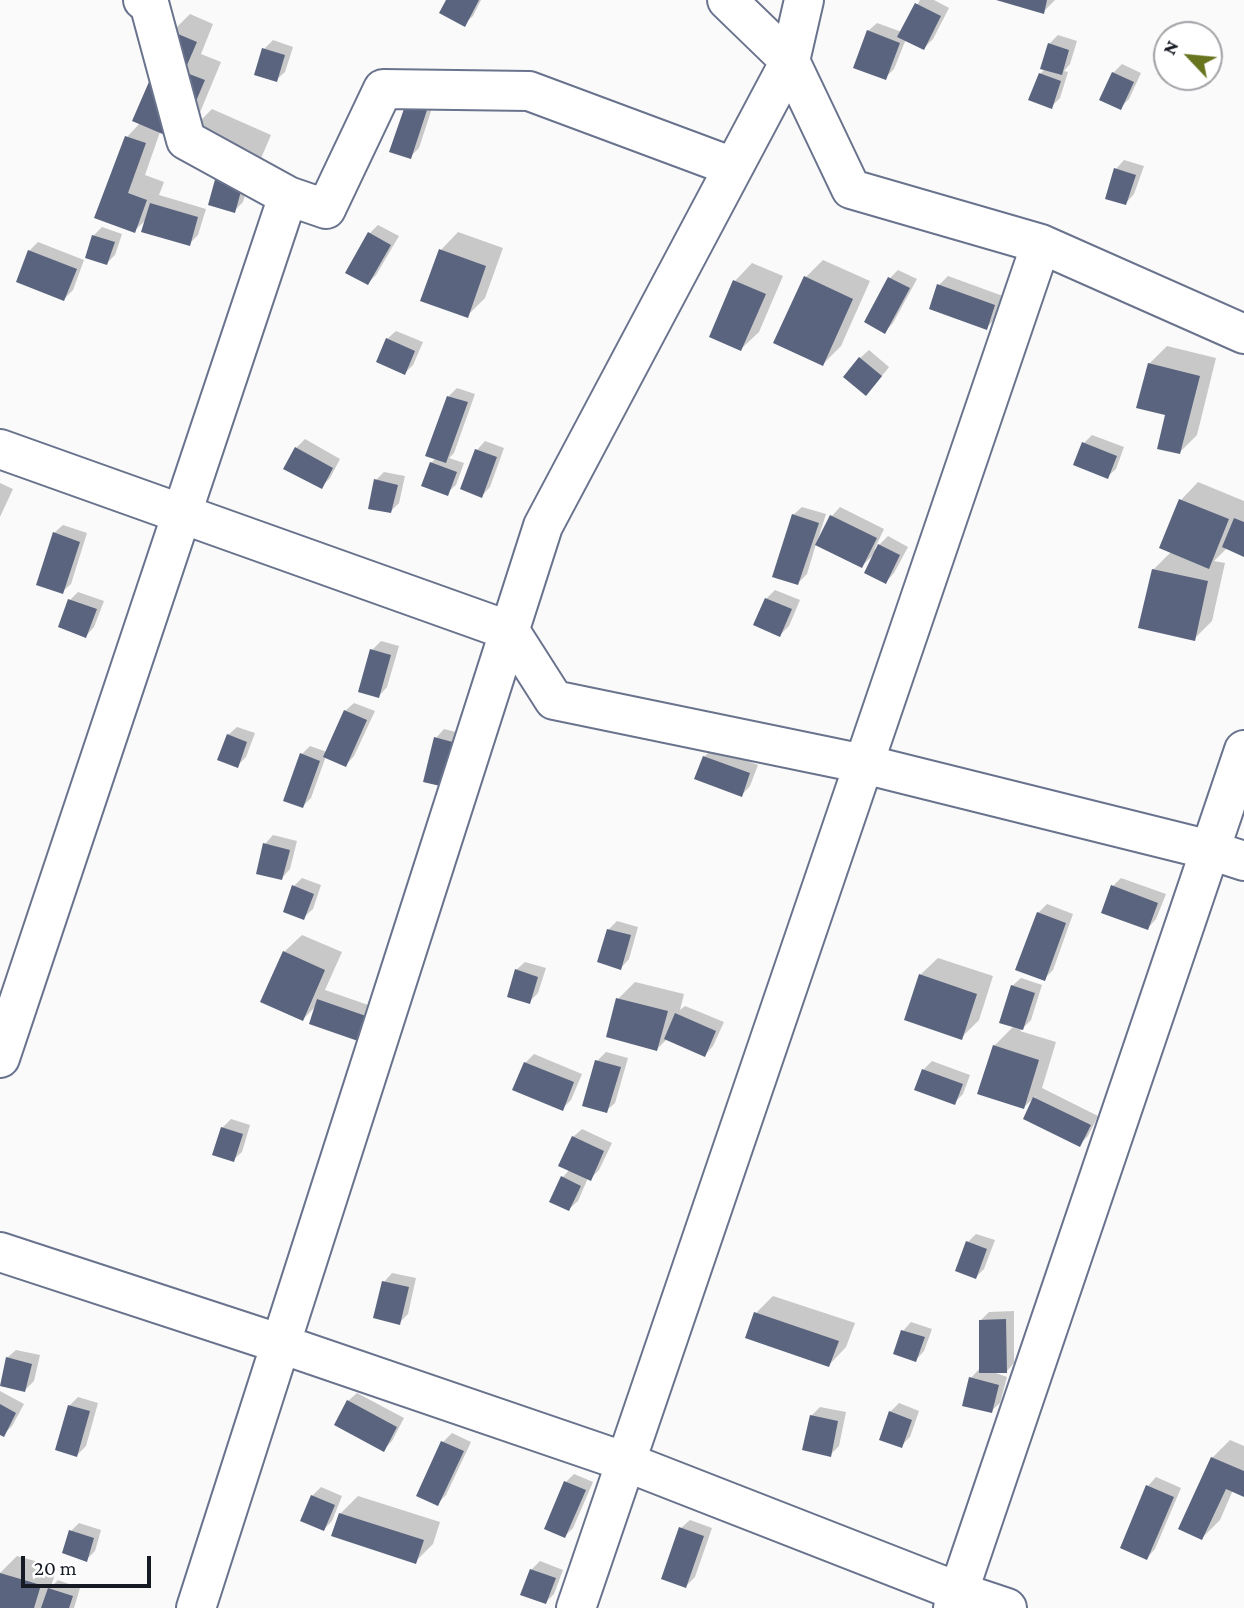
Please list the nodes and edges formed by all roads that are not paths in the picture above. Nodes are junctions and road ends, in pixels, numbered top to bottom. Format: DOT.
graph roads {
  1 [pos="143,0"];
  2 [pos="727,0"];
  3 [pos="804,0"];
  4 [pos="790,61"];
  5 [pos="733,167"];
  6 [pos="288,196"];
  7 [pos="1041,244"];
  8 [pos="1244,334"];
  9 [pos="0,449"];
  10 [pos="181,515"];
  11 [pos="510,631"];
  12 [pos="1244,750"];
  13 [pos="864,764"];
  14 [pos="1227,855"];
  15 [pos="0,1058"];
  16 [pos="0,1252"];
  17 [pos="281,1344"];
  18 [pos="625,1462"];
  19 [pos="956,1600"];
  20 [pos="196,1608"];
  21 [pos="576,1608"];
  22 [pos="1007,1608"];
  1 -- 6 [label="street"];
  2 -- 4 [label="street"];
  3 -- 4 [label="street"];
  4 -- 5 [label="street"];
  4 -- 7 [label="street"];
  5 -- 6 [label="street"];
  5 -- 11 [label="street"];
  6 -- 10 [label="street"];
  7 -- 8 [label="street"];
  7 -- 13 [label="street"];
  9 -- 10 [label="street"];
  10 -- 11 [label="street"];
  10 -- 15 [label="street"];
  11 -- 13 [label="street"];
  11 -- 17 [label="street"];
  12 -- 14 [label="street"];
  13 -- 14 [label="street"];
  13 -- 18 [label="street"];
  14 -- 19 [label="street"];
  16 -- 17 [label="street"];
  17 -- 18 [label="street"];
  17 -- 20 [label="street"];
  18 -- 19 [label="street"];
  18 -- 21 [label="street"];
  19 -- 22 [label="street"];
}
